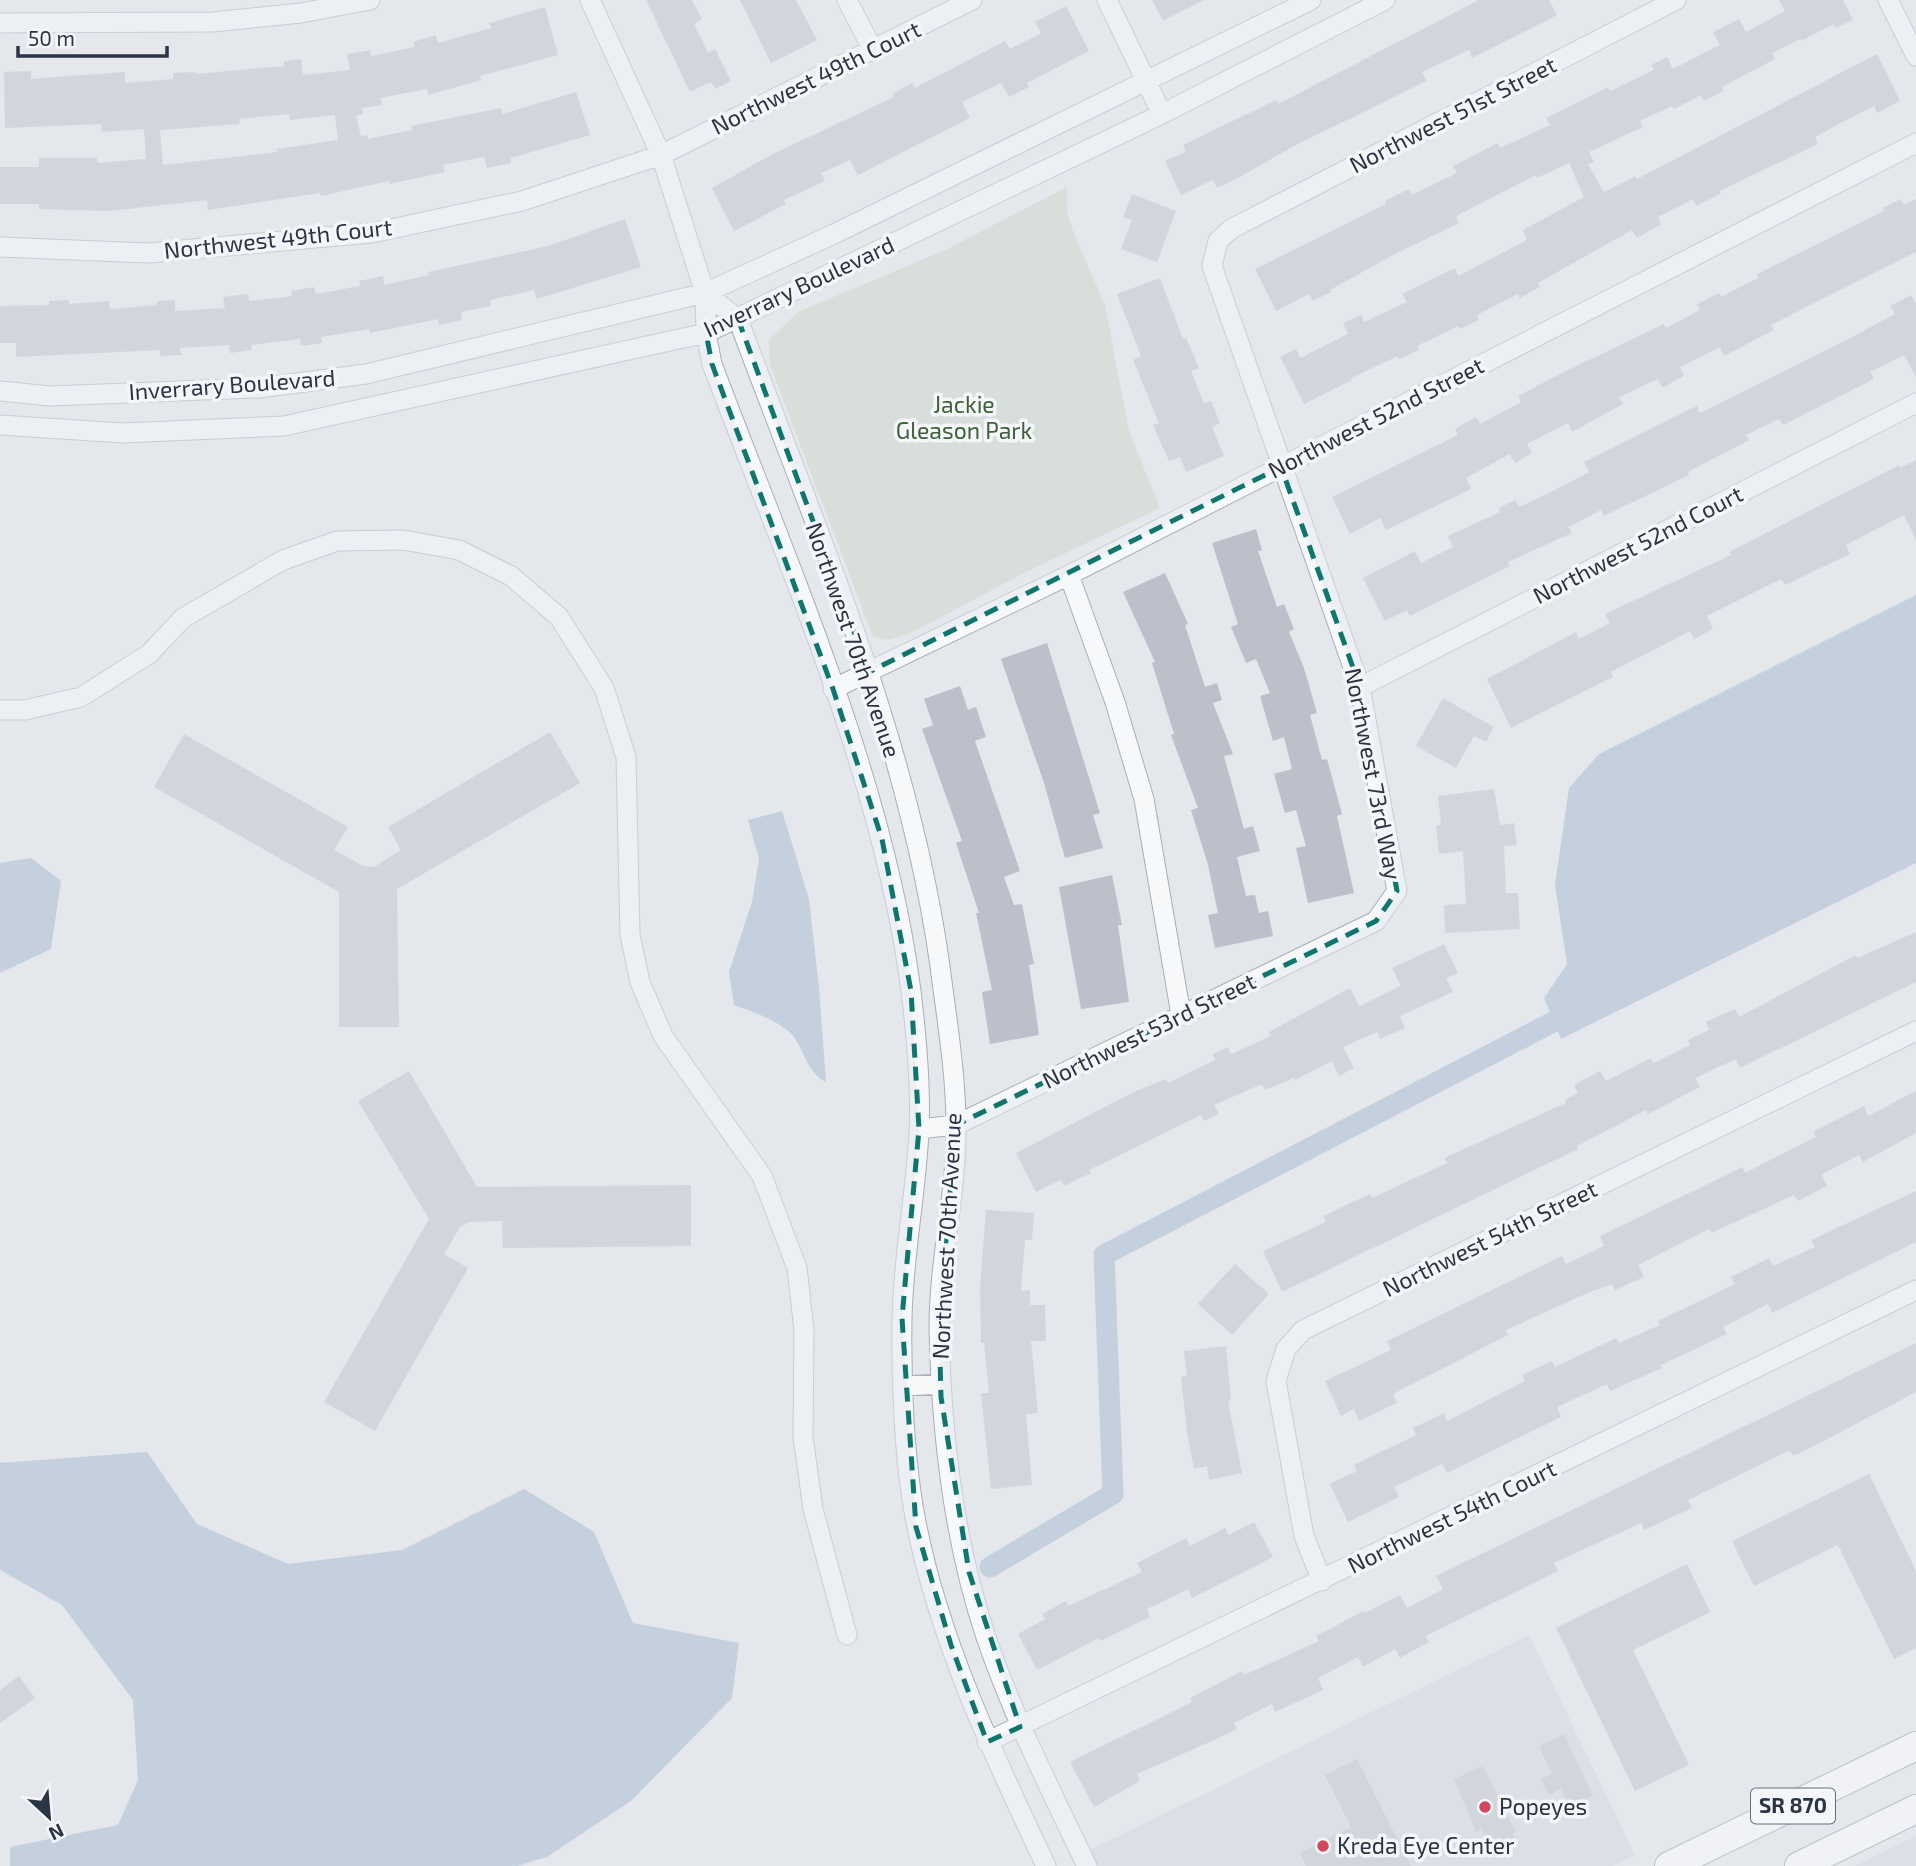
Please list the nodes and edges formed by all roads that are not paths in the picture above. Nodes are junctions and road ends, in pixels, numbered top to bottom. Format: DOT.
graph roads {
  1 [pos="370,0"];
  2 [pos="590,0"];
  3 [pos="848,0"];
  4 [pos="972,0"];
  5 [pos="1107,0"];
  6 [pos="1311,0"];
  7 [pos="1385,0"];
  8 [pos="1676,0"];
  9 [pos="1888,0"];
  10 [pos="0,23"];
  11 [pos="873,50"];
  12 [pos="1916,56"];
  13 [pos="1147,83"];
  14 [pos="1162,114"];
  15 [pos="1916,143"];
  16 [pos="661,155"];
  17 [pos="1231,229"];
  18 [pos="0,247"];
  19 [pos="705,293"];
  20 [pos="738,319"];
  21 [pos="706,333"];
  22 [pos="0,391"];
  23 [pos="1916,403"];
  24 [pos="0,425"];
  25 [pos="1281,467"];
  26 [pos="1069,575"];
  27 [pos="869,672"];
  28 [pos="1360,687"];
  29 [pos="833,689"];
  30 [pos="0,710"];
  31 [pos="1376,921"];
  32 [pos="1181,1015"];
  33 [pos="1916,1031"];
  34 [pos="957,1125"];
  35 [pos="919,1129"];
  36 [pos="1916,1290"];
  37 [pos="941,1384"];
  38 [pos="905,1386"];
  39 [pos="1322,1581"];
  40 [pos="847,1635"];
  41 [pos="1020,1727"];
  42 [pos="987,1742"];
  43 [pos="1916,1746"];
  44 [pos="1916,1809"];
  45 [pos="1046,1866"];
  46 [pos="1087,1866"];
  47 [pos="1669,1866"];
  48 [pos="1799,1866"];
  1 -- 10 [label="street"];
  2 -- 16 [label="street, Northwest 70th Avenue"];
  3 -- 11 [label="street"];
  4 -- 11 [label="street, Northwest 49th Court"];
  5 -- 13 [label="street"];
  6 -- 13 [label="street, Inverrary Boulevard"];
  7 -- 14 [label="street, Inverrary Boulevard"];
  8 -- 17 [label="street, Northwest 51st Street"];
  9 -- 12 [label="street"];
  11 -- 16 [label="street, Northwest 49th Court"];
  13 -- 14 [label="street"];
  13 -- 19 [label="street, Inverrary Boulevard"];
  14 -- 20 [label="street, Inverrary Boulevard"];
  15 -- 25 [label="street, Northwest 52nd Street"];
  16 -- 18 [label="street, Northwest 49th Court"];
  16 -- 19 [label="street, Northwest 70th Avenue"];
  17 -- 25 [label="street, Northwest 73rd Way"];
  19 -- 20 [label="street"];
  19 -- 21 [label="street, Northwest 70th Avenue"];
  19 -- 22 [label="street, Inverrary Boulevard"];
  20 -- 21 [label="street, Inverrary Boulevard"];
  20 -- 27 [label="street, Northwest 70th Avenue"];
  21 -- 24 [label="street, Inverrary Boulevard"];
  21 -- 29 [label="street, Northwest 70th Avenue"];
  23 -- 28 [label="street, Northwest 52nd Court"];
  25 -- 26 [label="street, Northwest 52nd Street"];
  25 -- 28 [label="street, Northwest 73rd Way"];
  26 -- 27 [label="street, Northwest 52nd Street"];
  26 -- 32 [label="street"];
  27 -- 29 [label="street, Northwest 52nd Street"];
  27 -- 34 [label="street, Northwest 70th Avenue"];
  28 -- 31 [label="street, Northwest 73rd Way"];
  29 -- 35 [label="street, Northwest 70th Avenue"];
  30 -- 40 [label="street"];
  31 -- 32 [label="street, Northwest 53rd Street"];
  32 -- 34 [label="street, Northwest 53rd Street"];
  33 -- 39 [label="street, Northwest 54th Street"];
  34 -- 35 [label="street, Northwest 53rd Street"];
  34 -- 37 [label="street, Northwest 70th Avenue"];
  35 -- 38 [label="street, Northwest 70th Avenue"];
  36 -- 39 [label="street, Northwest 54th Court"];
  37 -- 38 [label="street"];
  37 -- 41 [label="street, Northwest 70th Avenue"];
  38 -- 42 [label="street, Northwest 70th Avenue"];
  39 -- 41 [label="street, Northwest 54th Court"];
  41 -- 42 [label="street, Northwest 54th Court"];
  41 -- 46 [label="street, Northwest 70th Avenue"];
  42 -- 45 [label="street, Northwest 70th Avenue"];
  43 -- 47 [label="highway, SR 870"];
  44 -- 48 [label="highway, SR 870"];
}
